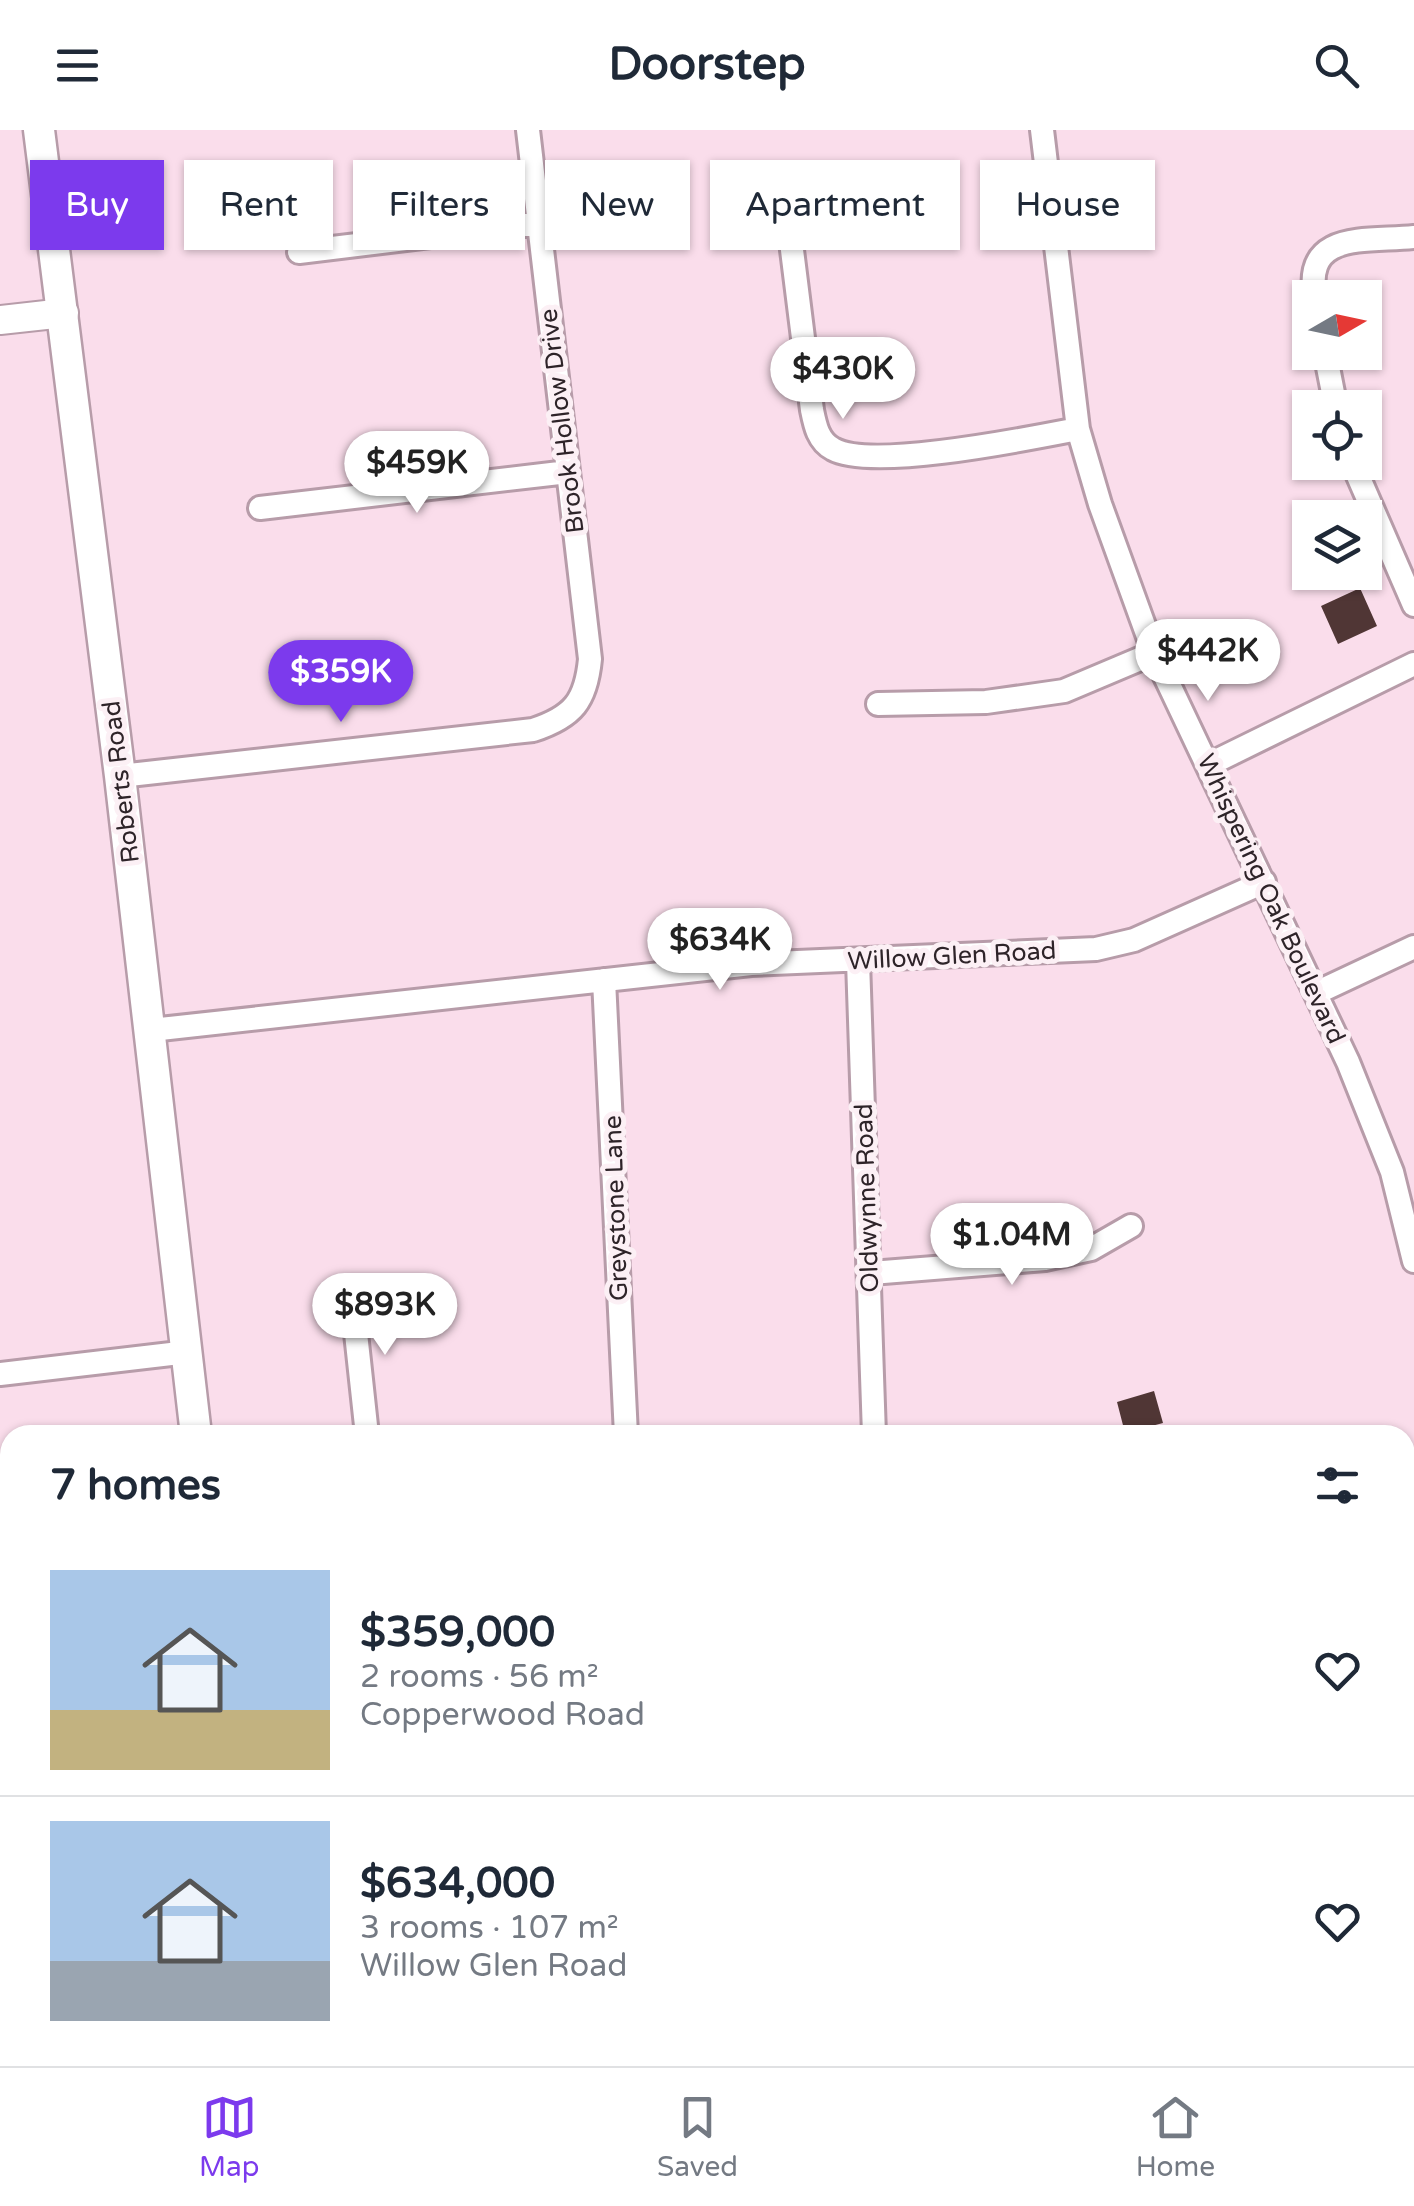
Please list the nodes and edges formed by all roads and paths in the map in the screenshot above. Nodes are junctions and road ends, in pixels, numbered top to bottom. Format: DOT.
graph roads {
  1 [pos="40,130"];
  2 [pos="528,130"];
  3 [pos="1042,130"];
  4 [pos="540,223"];
  5 [pos="1414,237"];
  6 [pos="792,250"];
  7 [pos="299,252"];
  8 [pos="1312,280"];
  9 [pos="64,313"];
  10 [pos="0,320"];
  11 [pos="1078,429"];
  12 [pos="568,472"];
  13 [pos="1360,480"];
  14 [pos="260,508"];
  15 [pos="1414,605"];
  16 [pos="1154,653"];
  17 [pos="1414,664"];
  18 [pos="878,704"];
  19 [pos="1208,765"];
  20 [pos="120,776"];
  21 [pos="1264,882"];
  22 [pos="1414,948"];
  23 [pos="858,961"];
  24 [pos="604,980"];
  25 [pos="1316,993"];
  26 [pos="151,1030"];
  27 [pos="1131,1226"];
  28 [pos="1414,1261"];
  29 [pos="871,1273"];
  30 [pos="351,1287"];
  31 [pos="188,1352"];
  32 [pos="0,1374"];
  33 [pos="195,1425"];
  34 [pos="366,1425"];
  35 [pos="626,1425"];
  36 [pos="874,1425"];
  1 -- 9 [label="main road, Roberts Road"];
  2 -- 4 [label="street, Brook Hollow Drive"];
  3 -- 11 [label="street, Whispering Oak Boulevard"];
  4 -- 7 [label="street"];
  4 -- 12 [label="street, Brook Hollow Drive"];
  5 -- 8 [label="street"];
  6 -- 11 [label="street"];
  9 -- 10 [label="street"];
  9 -- 20 [label="main road, Roberts Road"];
  11 -- 16 [label="street, Whispering Oak Boulevard"];
  12 -- 14 [label="street"];
  12 -- 20 [label="street, Brook Hollow Drive"];
  13 -- 15 [label="street"];
  16 -- 18 [label="street"];
  16 -- 19 [label="street, Whispering Oak Boulevard"];
  17 -- 19 [label="street"];
  19 -- 21 [label="street, Whispering Oak Boulevard"];
  20 -- 26 [label="main road, Roberts Road"];
  21 -- 23 [label="street, Willow Glen Road"];
  21 -- 25 [label="street, Whispering Oak Boulevard"];
  22 -- 25 [label="street"];
  23 -- 24 [label="street, Willow Glen Road"];
  23 -- 29 [label="street, Oldwynne Road"];
  24 -- 26 [label="street, Willow Glen Road"];
  24 -- 35 [label="street, Greystone Lane"];
  25 -- 28 [label="street, Whispering Oak Boulevard"];
  26 -- 31 [label="main road, Roberts Road"];
  27 -- 29 [label="street"];
  29 -- 36 [label="street, Oldwynne Road"];
  30 -- 34 [label="street"];
  31 -- 32 [label="street"];
  31 -- 33 [label="main road, Roberts Road"];
}
